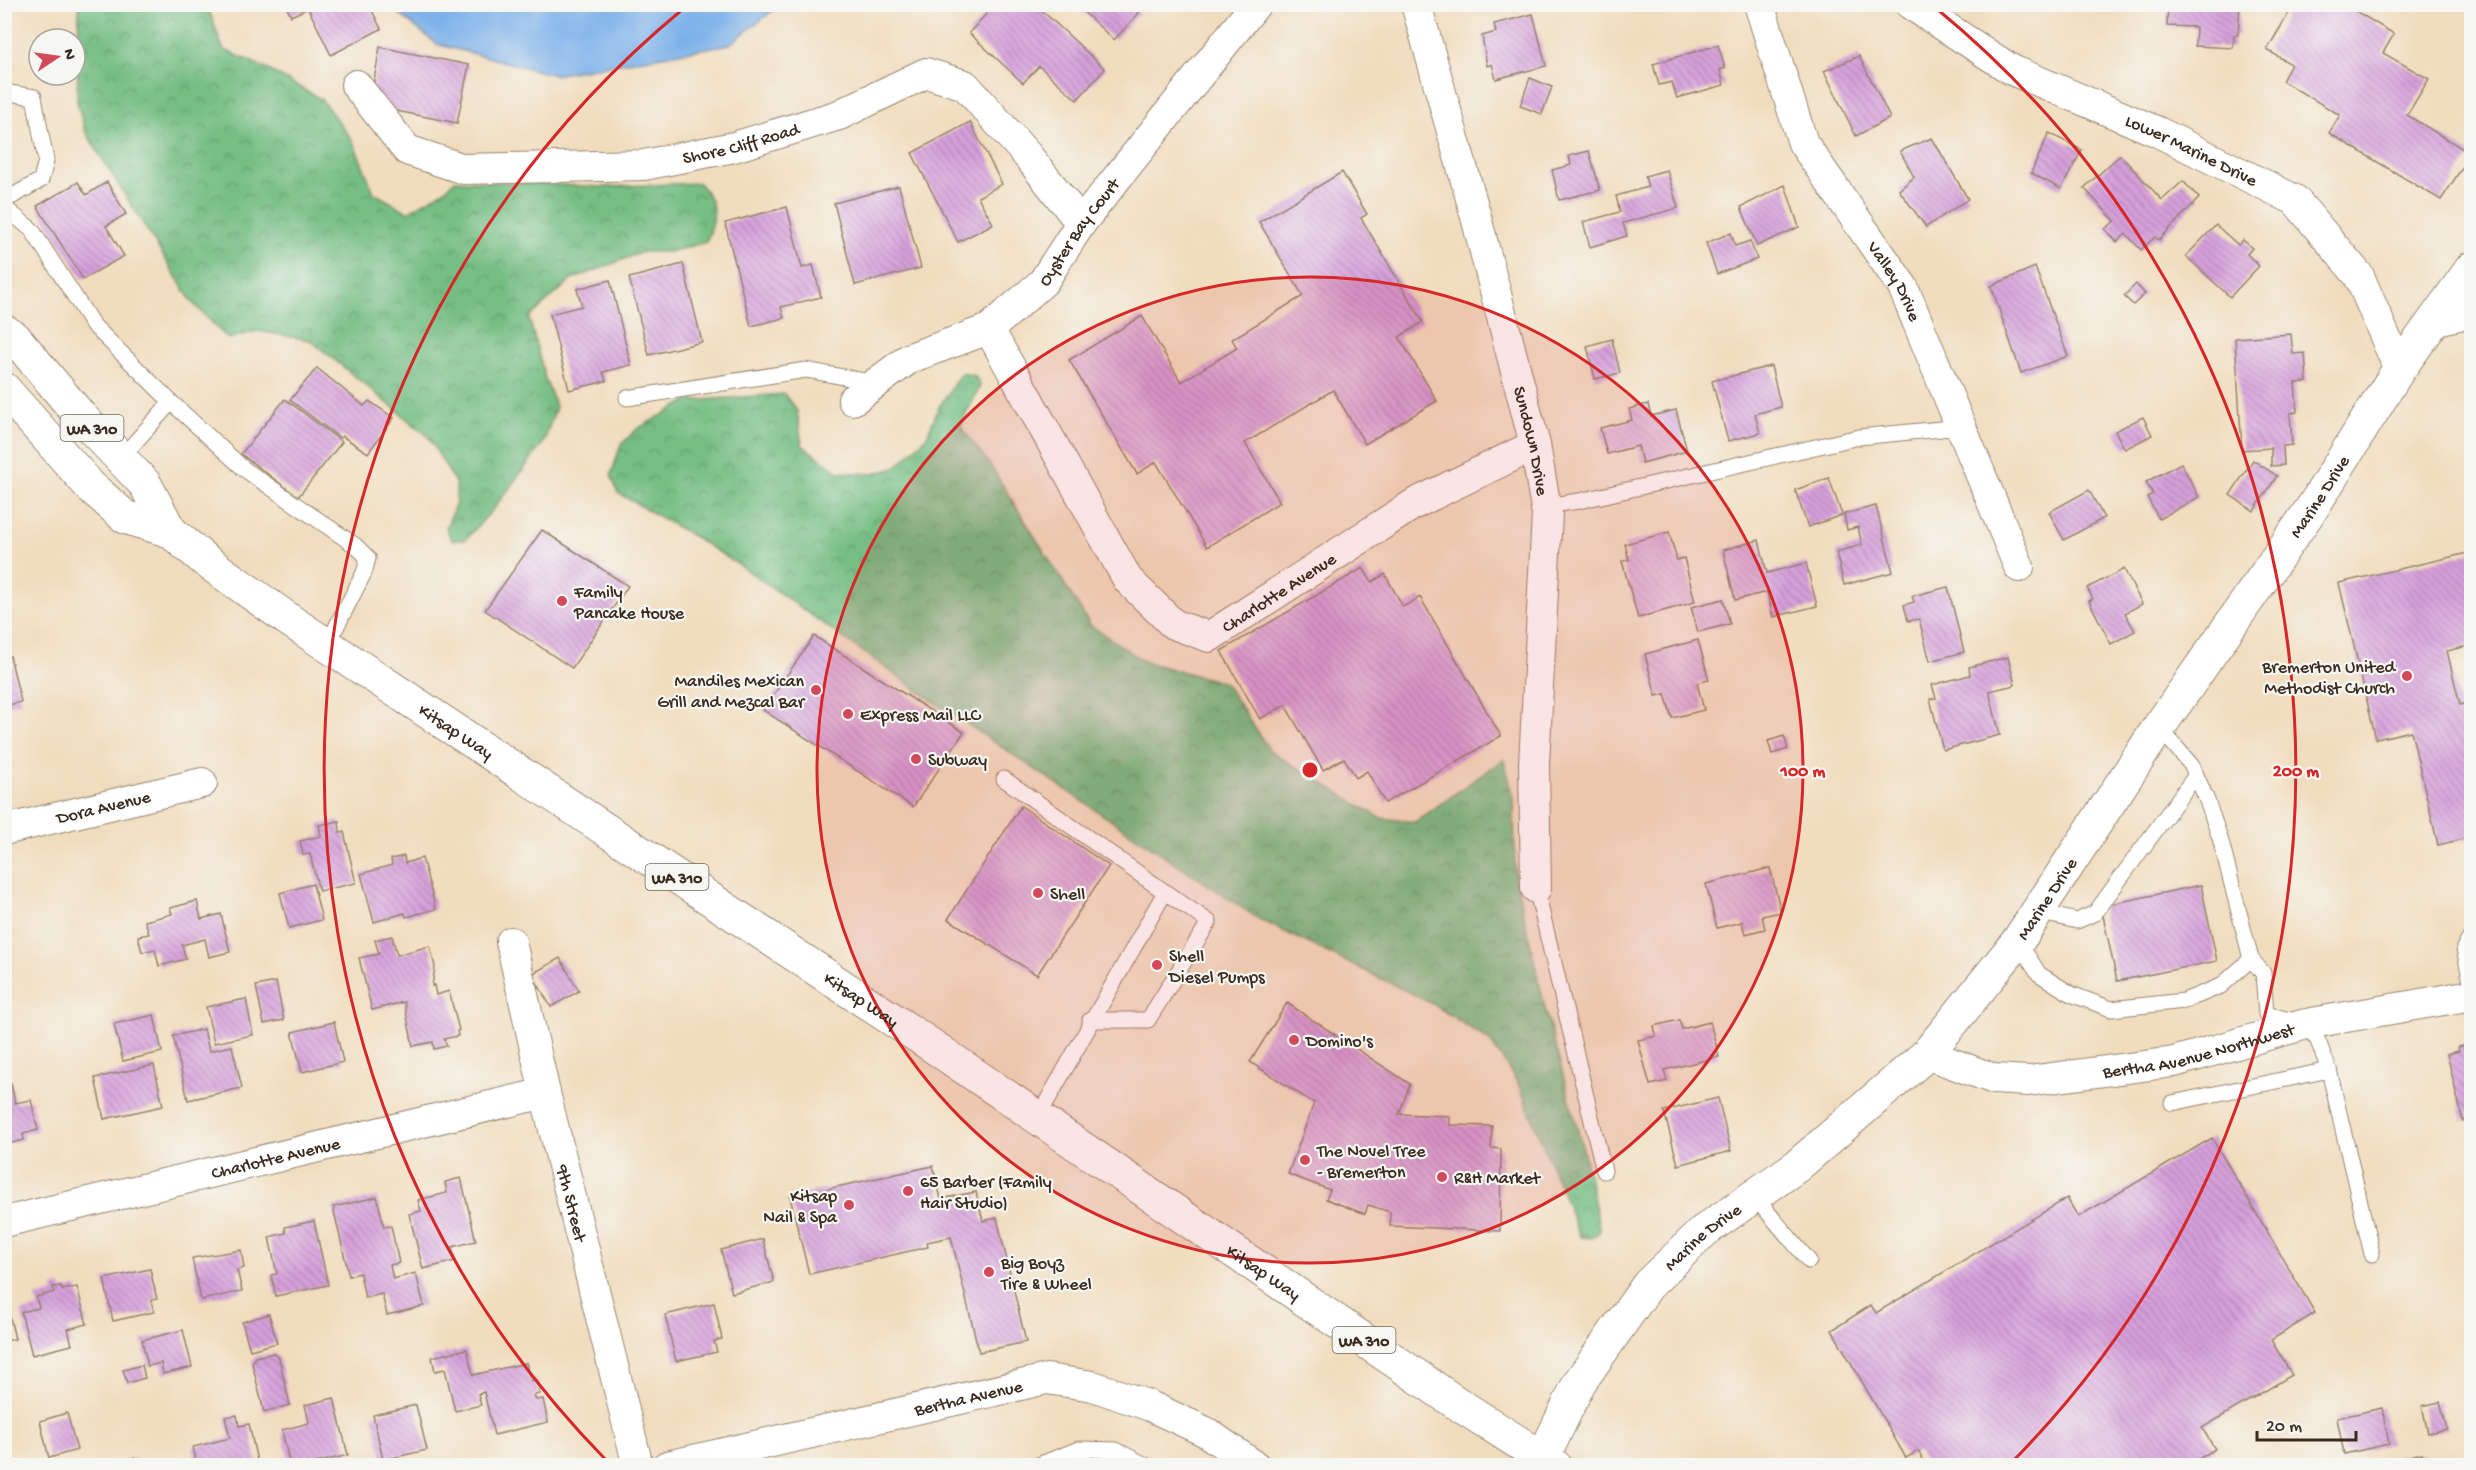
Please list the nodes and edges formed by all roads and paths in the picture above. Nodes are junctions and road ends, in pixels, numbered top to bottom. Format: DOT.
graph roads {
  1 [pos="1256,4"];
  2 [pos="1416,4"];
  3 [pos="1759,4"];
  4 [pos="1910,4"];
  5 [pos="356,85"];
  6 [pos="4,92"];
  7 [pos="4,201"];
  8 [pos="4,207"];
  9 [pos="1081,223"];
  10 [pos="2472,268"];
  11 [pos="2472,312"];
  12 [pos="2433,321"];
  13 [pos="989,329"];
  14 [pos="4,331"];
  15 [pos="2399,369"];
  16 [pos="4,389"];
  17 [pos="865,391"];
  18 [pos="627,398"];
  19 [pos="171,402"];
  20 [pos="1961,427"];
  21 [pos="1535,445"];
  22 [pos="120,459"];
  23 [pos="1546,506"];
  24 [pos="170,531"];
  25 [pos="2019,567"];
  26 [pos="327,645"];
  27 [pos="2159,726"];
  28 [pos="2196,775"];
  29 [pos="1004,779"];
  30 [pos="202,783"];
  31 [pos="4,830"];
  32 [pos="1536,888"];
  33 [pos="1165,892"];
  34 [pos="2038,912"];
  35 [pos="2472,934"];
  36 [pos="2018,941"];
  37 [pos="511,942"];
  38 [pos="2251,959"];
  39 [pos="2472,987"];
  40 [pos="2472,995"];
  41 [pos="1090,1020"];
  42 [pos="2306,1024"];
  43 [pos="1927,1054"];
  44 [pos="2329,1070"];
  45 [pos="545,1093"];
  46 [pos="2172,1103"];
  47 [pos="1038,1117"];
  48 [pos="1604,1171"];
  49 [pos="1754,1196"];
  50 [pos="4,1222"];
  51 [pos="2372,1254"];
  52 [pos="1809,1261"];
  53 [pos="1546,1462"];
  54 [pos="638,1466"];
  55 [pos="667,1466"];
  56 [pos="1036,1466"];
  57 [pos="1147,1466"];
  58 [pos="1255,1466"];
  1 -- 9 [label="street, Oyster Bay Court"];
  2 -- 21 [label="street, Sundown Drive"];
  3 -- 20 [label="street, Valley Drive"];
  4 -- 15 [label="street, Lower Marine Drive"];
  5 -- 9 [label="street, Shore Cliff Road"];
  6 -- 7 [label="lane"];
  8 -- 19 [label="lane"];
  9 -- 13 [label="street, Oyster Bay Court"];
  10 -- 12 [label="main road, Marine Drive"];
  11 -- 12 [label="street"];
  12 -- 15 [label="main road, Marine Drive"];
  13 -- 17 [label="street, Oyster Bay Court"];
  13 -- 21 [label="street, Charlotte Avenue"];
  14 -- 22 [label="main road, Kitsap Way / WA 310"];
  15 -- 27 [label="main road, Marine Drive"];
  16 -- 24 [label="main road, Kitsap Way / WA 310"];
  17 -- 18 [label="lane"];
  19 -- 22 [label="lane"];
  19 -- 26 [label="lane"];
  20 -- 23 [label="lane"];
  20 -- 25 [label="street, Valley Drive"];
  21 -- 23 [label="street, Sundown Drive"];
  22 -- 24 [label="main road, Kitsap Way / WA 310"];
  23 -- 32 [label="street, Sundown Drive"];
  24 -- 26 [label="main road, Kitsap Way / WA 310"];
  26 -- 47 [label="main road, Kitsap Way / WA 310"];
  27 -- 28 [label="lane"];
  27 -- 34 [label="main road, Marine Drive"];
  28 -- 34 [label="lane"];
  28 -- 38 [label="lane"];
  29 -- 33 [label="lane"];
  30 -- 31 [label="street, Dora Avenue"];
  32 -- 48 [label="lane"];
  33 -- 41 [label="lane"];
  33 -- 41 [label="lane"];
  34 -- 36 [label="main road, Marine Drive"];
  35 -- 39 [label="lane"];
  36 -- 38 [label="lane"];
  36 -- 43 [label="main road, Marine Drive"];
  37 -- 45 [label="street, 9th Street"];
  38 -- 42 [label="lane"];
  40 -- 42 [label="street, Bertha Avenue Northwest"];
  41 -- 47 [label="lane"];
  42 -- 43 [label="street, Bertha Avenue Northwest"];
  42 -- 44 [label="lane"];
  43 -- 49 [label="main road, Marine Drive"];
  44 -- 46 [label="lane"];
  44 -- 51 [label="lane"];
  45 -- 50 [label="street, Charlotte Avenue"];
  45 -- 54 [label="street, 9th Street"];
  47 -- 53 [label="main road, Kitsap Way / WA 310"];
  49 -- 52 [label="lane"];
  49 -- 53 [label="main road, Marine Drive"];
  55 -- 58 [label="street, Bertha Avenue"];
  56 -- 57 [label="lane"];
}
